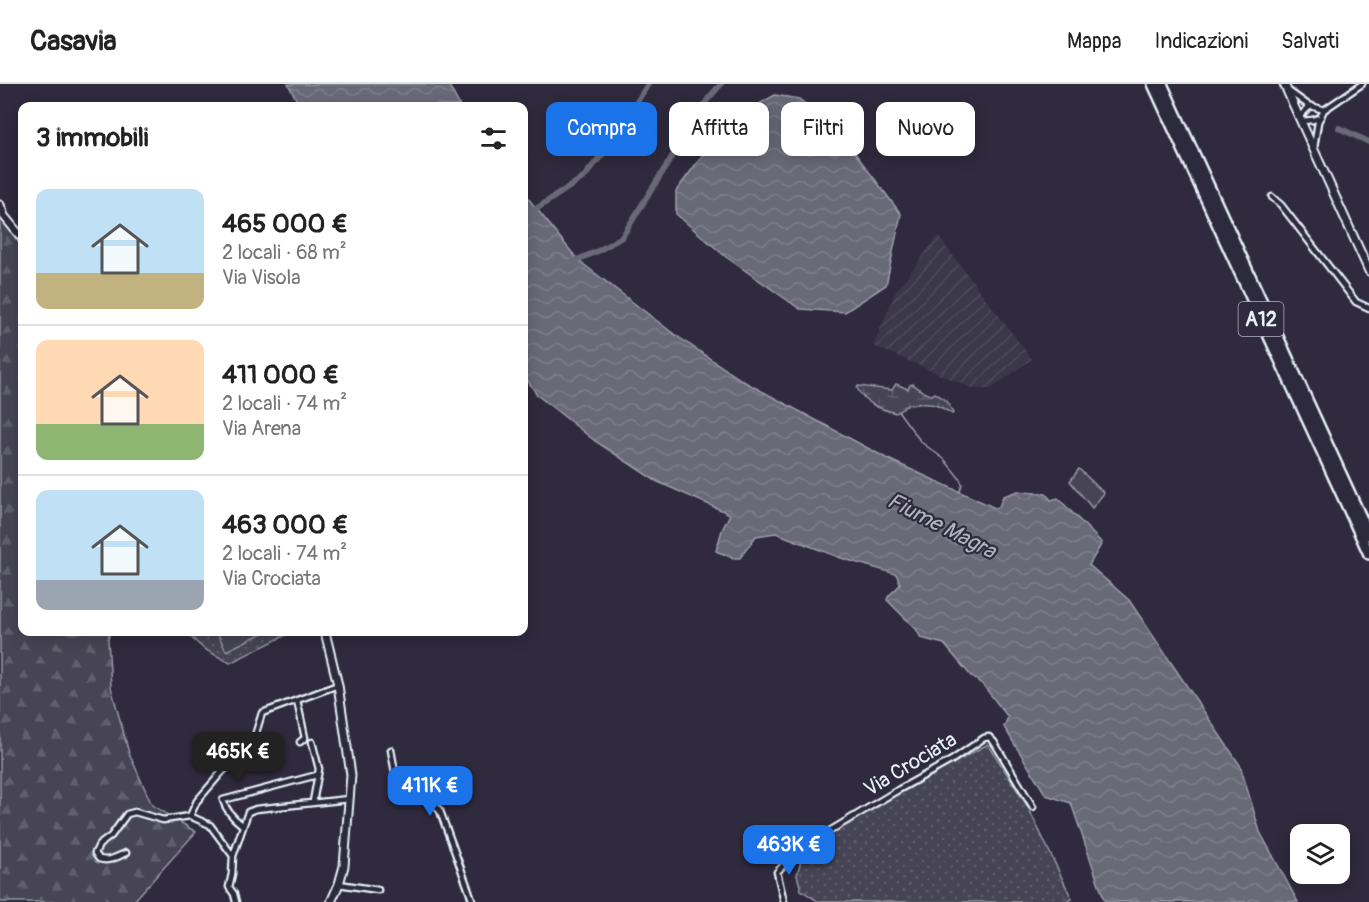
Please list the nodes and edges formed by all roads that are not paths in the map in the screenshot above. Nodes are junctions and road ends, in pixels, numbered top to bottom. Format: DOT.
graph roads {
  1 [pos="1153,84"];
  2 [pos="1162,84"];
  3 [pos="1362,84"];
  4 [pos="1285,87"];
  5 [pos="1312,106"];
  6 [pos="1324,110"];
  7 [pos="1321,117"];
  8 [pos="1300,119"];
  9 [pos="1314,149"];
  10 [pos="1272,197"];
  11 [pos="0,205"];
  12 [pos="18,233"];
  13 [pos="1369,271"];
  14 [pos="1369,308"];
  15 [pos="1369,535"];
  16 [pos="1369,554"];
  17 [pos="326,636"];
  18 [pos="338,685"];
  19 [pos="297,700"];
  20 [pos="300,742"];
  21 [pos="312,742"];
  22 [pos="391,750"];
  23 [pos="317,775"];
  24 [pos="350,799"];
  25 [pos="313,802"];
  26 [pos="1034,807"];
  27 [pos="190,816"];
  28 [pos="242,825"];
  29 [pos="126,853"];
  30 [pos="233,856"];
  31 [pos="339,884"];
  32 [pos="378,890"];
  33 [pos="236,902"];
  34 [pos="332,902"];
  35 [pos="473,902"];
  36 [pos="784,902"];
  1 -- 16 [label="highway, A12"];
  2 -- 15 [label="highway, A12"];
  3 -- 6 [label="street"];
  4 -- 5 [label="street"];
  4 -- 8 [label="main road"];
  5 -- 6 [label="street"];
  5 -- 8 [label="street"];
  6 -- 7 [label="street"];
  7 -- 8 [label="street"];
  7 -- 9 [label="street"];
  8 -- 9 [label="main road"];
  9 -- 13 [label="main road"];
  10 -- 14 [label="street"];
  11 -- 12 [label="main road"];
  17 -- 18 [label="main road"];
  18 -- 19 [label="street"];
  18 -- 24 [label="main road"];
  19 -- 20 [label="street"];
  19 -- 27 [label="street"];
  21 -- 23 [label="street"];
  22 -- 35 [label="street"];
  23 -- 25 [label="street"];
  23 -- 28 [label="street"];
  24 -- 25 [label="street"];
  24 -- 31 [label="main road"];
  25 -- 28 [label="street"];
  26 -- 36 [label="street, Via Crociata"];
  27 -- 29 [label="street"];
  27 -- 30 [label="street"];
  28 -- 30 [label="street"];
  30 -- 33 [label="street"];
  31 -- 32 [label="street"];
  31 -- 34 [label="main road"];
}
